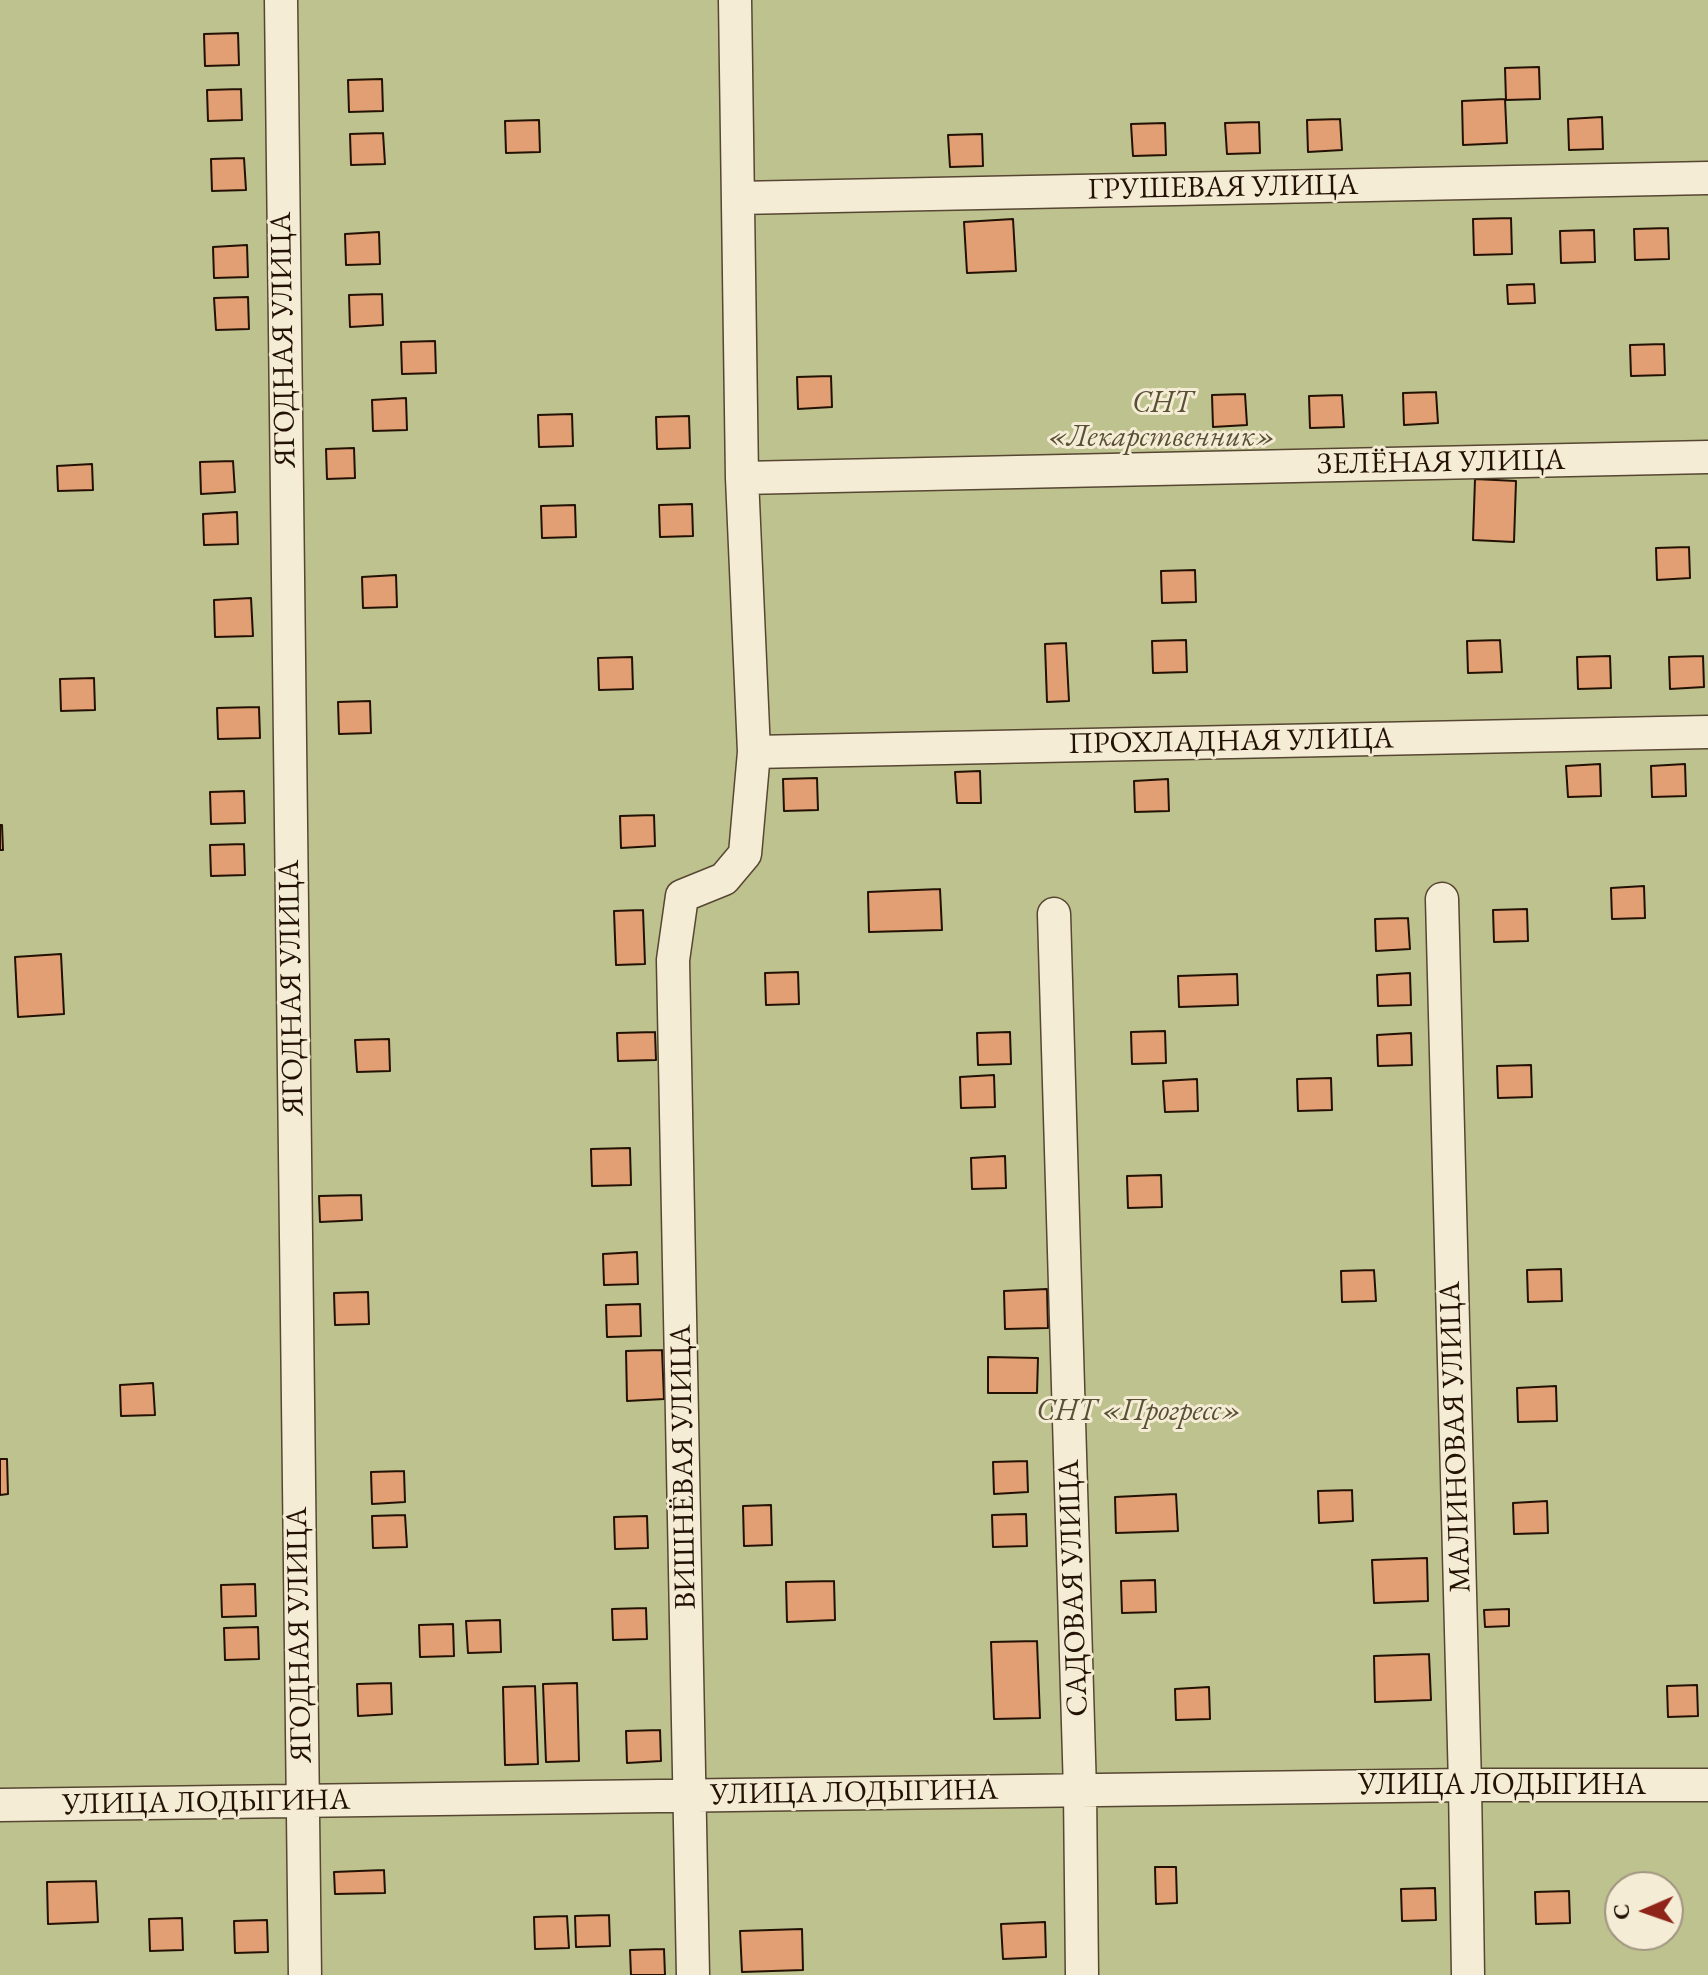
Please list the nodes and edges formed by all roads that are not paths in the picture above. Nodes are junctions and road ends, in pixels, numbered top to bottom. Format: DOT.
graph roads {
  1 [pos="281,0"];
  2 [pos="735,0"];
  3 [pos="1708,178"];
  4 [pos="738,198"];
  5 [pos="1708,457"];
  6 [pos="742,478"];
  7 [pos="1708,732"];
  8 [pos="754,752"];
  9 [pos="1442,899"];
  10 [pos="1054,914"];
  11 [pos="1465,1785"];
  12 [pos="1708,1785"];
  13 [pos="1080,1791"];
  14 [pos="691,1795"];
  15 [pos="302,1802"];
  16 [pos="0,1805"];
  17 [pos="305,1975"];
  18 [pos="693,1975"];
  19 [pos="1082,1975"];
  20 [pos="1468,1975"];
  1 -- 15 [label="street, ЯГОДНАЯ УЛИЦА"];
  2 -- 4 [label="street"];
  3 -- 4 [label="street, ГРУШЕВАЯ УЛИЦА"];
  4 -- 6 [label="street"];
  5 -- 6 [label="street, ЗЕЛЁНАЯ УЛИЦА"];
  6 -- 8 [label="street"];
  7 -- 8 [label="street, ПРОХЛАДНАЯ УЛИЦА"];
  8 -- 14 [label="street, ВИШНЁВАЯ УЛИЦА"];
  9 -- 11 [label="street, МАЛИНОВАЯ УЛИЦА"];
  10 -- 13 [label="street, САДОВАЯ УЛИЦА"];
  11 -- 12 [label="street, УЛИЦА ЛОДЫГИНА"];
  11 -- 13 [label="street, УЛИЦА ЛОДЫГИНА"];
  11 -- 20 [label="street, МАЛИНОВАЯ УЛИЦА"];
  13 -- 14 [label="street, УЛИЦА ЛОДЫГИНА"];
  13 -- 19 [label="street, САДОВАЯ УЛИЦА"];
  14 -- 15 [label="street, УЛИЦА ЛОДЫГИНА"];
  14 -- 18 [label="street, ВИШНЁВАЯ УЛИЦА"];
  15 -- 16 [label="street, УЛИЦА ЛОДЫГИНА"];
  15 -- 17 [label="street, ЯГОДНАЯ УЛИЦА"];
}
